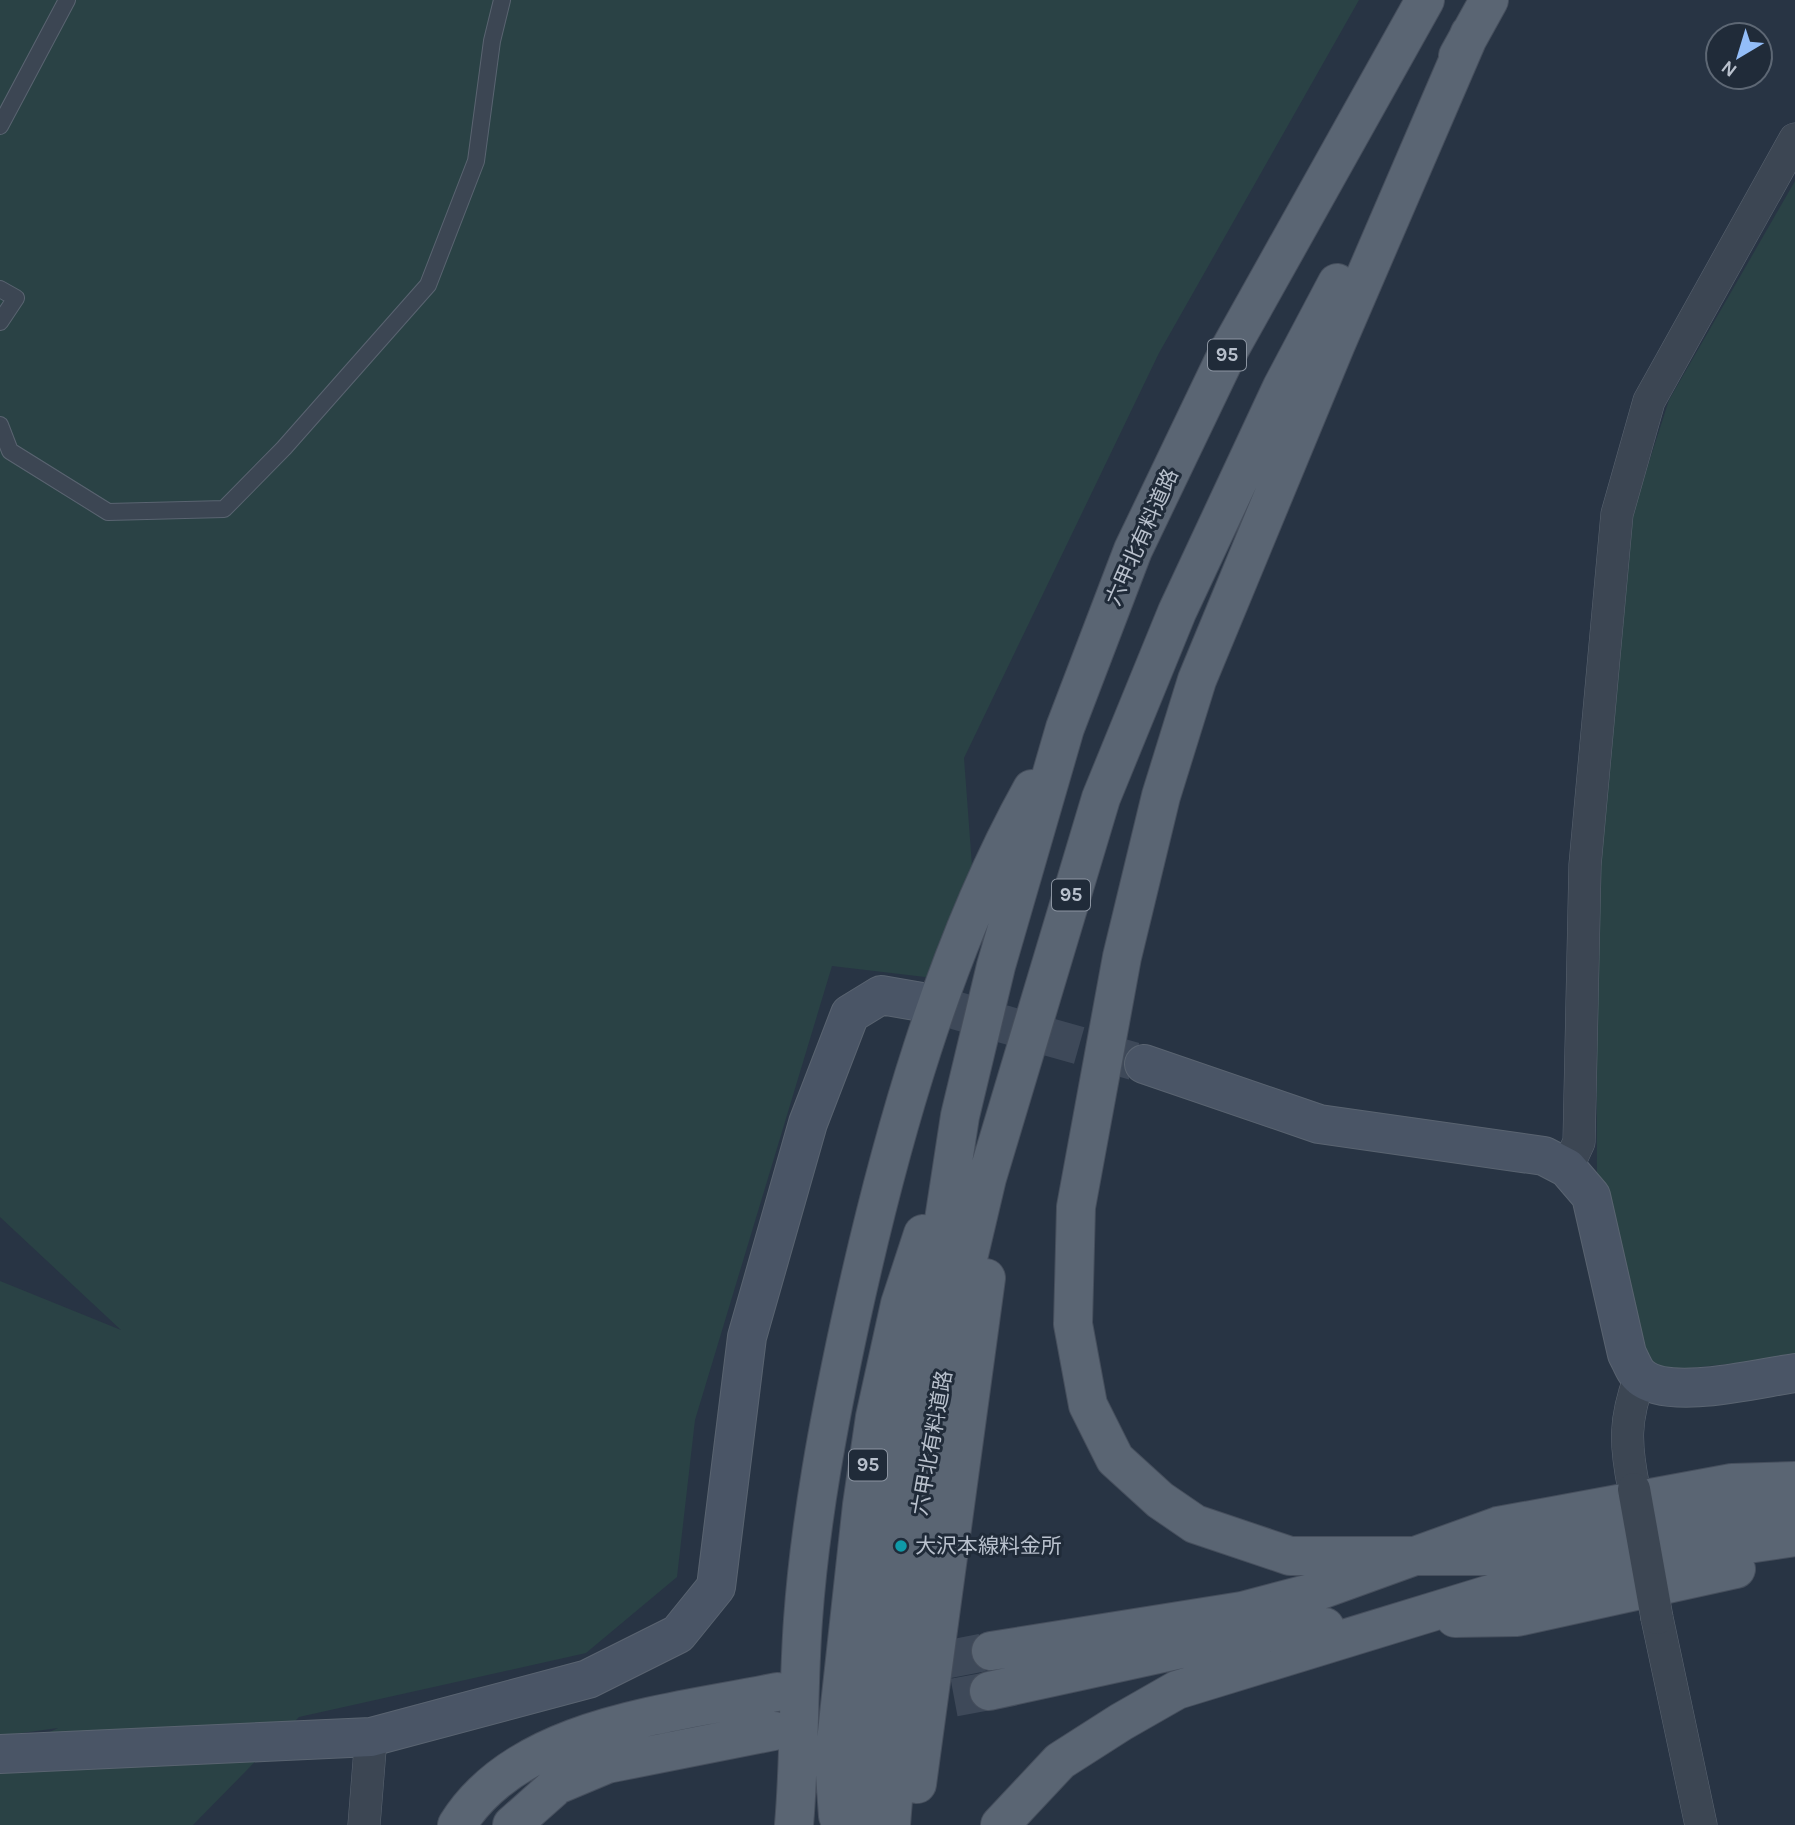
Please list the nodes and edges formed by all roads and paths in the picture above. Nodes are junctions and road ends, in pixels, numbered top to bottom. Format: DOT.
graph roads {
  1 [pos="67,0"];
  2 [pos="502,0"];
  3 [pos="1425,0"];
  4 [pos="1489,0"];
  5 [pos="1470,33"];
  6 [pos="0,126"];
  7 [pos="1795,139"];
  8 [pos="0,289"];
  9 [pos="0,322"];
  10 [pos="0,425"];
  11 [pos="5,452"];
  12 [pos="1065,727"];
  13 [pos="933,1004"];
  14 [pos="1144,1064"];
  15 [pos="1008,1110"];
  16 [pos="960,1116"];
  17 [pos="1567,1168"];
  18 [pos="1795,1373"];
  19 [pos="1640,1377"];
  20 [pos="1795,1481"];
  21 [pos="1795,1502"];
  22 [pos="1795,1537"];
  23 [pos="1795,1553"];
  24 [pos="1422,1555"];
  25 [pos="1405,1619"];
  26 [pos="991,1651"];
  27 [pos="989,1691"];
  28 [pos="777,1692"];
  29 [pos="774,1731"];
  30 [pos="371,1737"];
  31 [pos="0,1754"];
  32 [pos="364,1825"];
  33 [pos="457,1825"];
  34 [pos="512,1825"];
  35 [pos="794,1825"];
  36 [pos="839,1825"];
  37 [pos="856,1825"];
  38 [pos="891,1825"];
  39 [pos="909,1825"];
  40 [pos="1000,1825"];
  41 [pos="1701,1825"];
  1 -- 6 [label="lane"];
  2 -- 11 [label="lane"];
  3 -- 12 [label="main road, 六甲北有料道路 / 95"];
  4 -- 5 [label="main road, 六甲北有料道路 / 95"];
  5 -- 15 [label="main road, 六甲北有料道路 / 95"];
  5 -- 24 [label="main road"];
  7 -- 17 [label="street"];
  8 -- 9 [label="lane"];
  10 -- 11 [label="lane"];
  12 -- 16 [label="main road, 六甲北有料道路 / 95"];
  12 -- 35 [label="main road"];
  13 -- 30 [label="street"];
  14 -- 17 [label="street"];
  15 -- 38 [label="main road, 六甲北有料道路 / 95"];
  15 -- 39 [label="main road, 六甲北有料道路 / 95"];
  16 -- 36 [label="main road, 六甲北有料道路 / 95"];
  16 -- 37 [label="main road, 六甲北有料道路 / 95"];
  17 -- 19 [label="street"];
  18 -- 19 [label="street"];
  19 -- 41 [label="street, bridge"];
  20 -- 24 [label="main road"];
  21 -- 24 [label="main road"];
  22 -- 25 [label="main road"];
  23 -- 25 [label="main road"];
  24 -- 26 [label="main road"];
  25 -- 27 [label="main road"];
  25 -- 40 [label="main road"];
  28 -- 33 [label="main road"];
  29 -- 34 [label="main road"];
  30 -- 31 [label="street"];
  30 -- 32 [label="street"];
}
